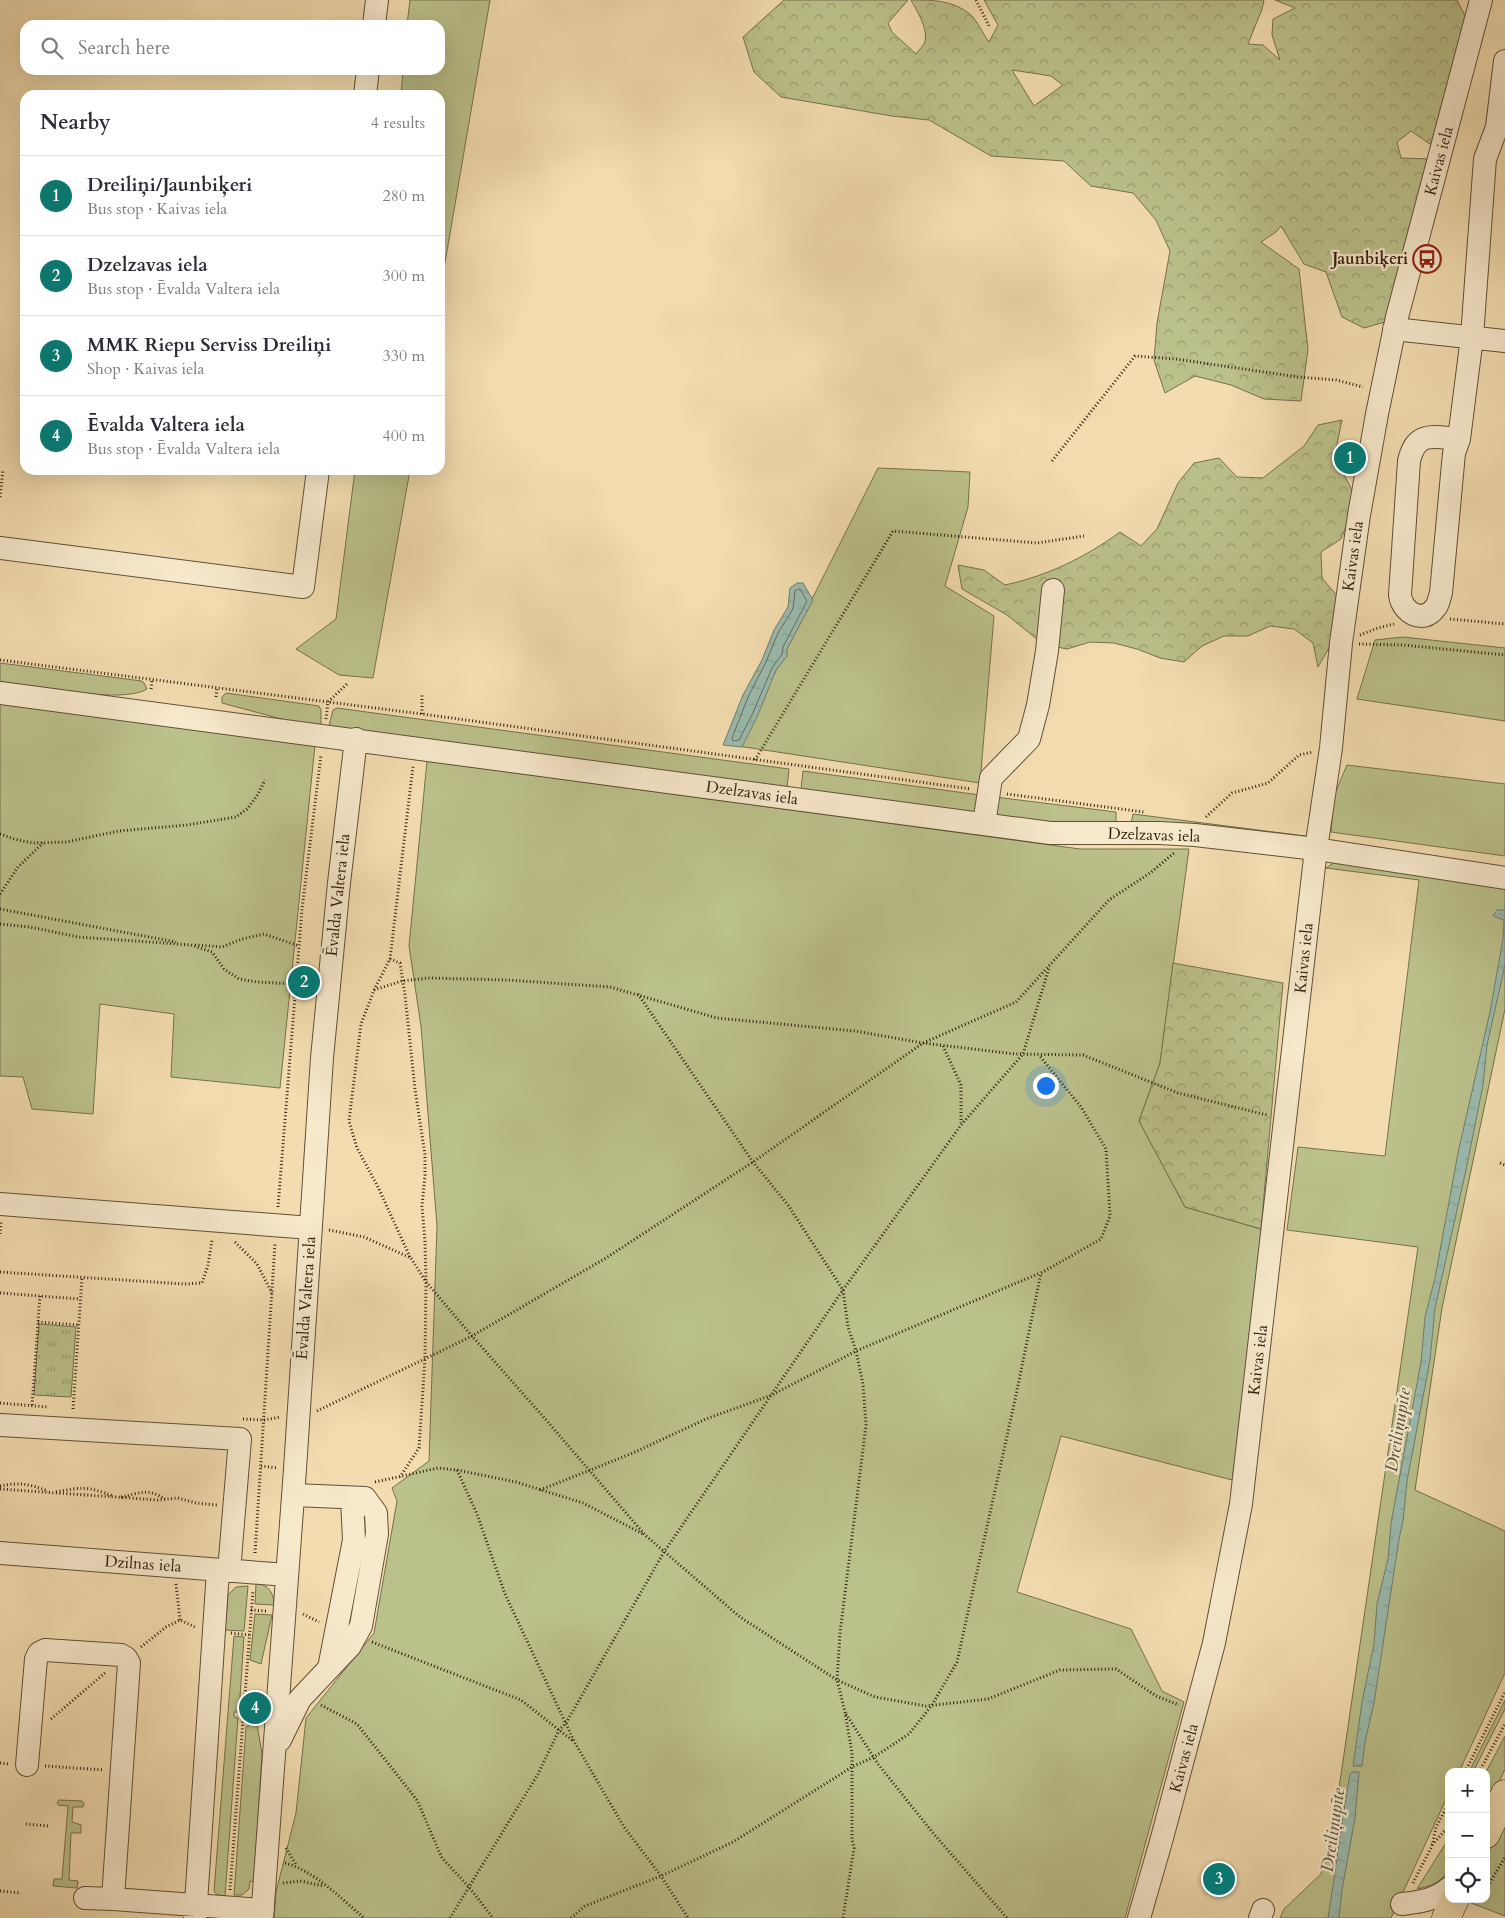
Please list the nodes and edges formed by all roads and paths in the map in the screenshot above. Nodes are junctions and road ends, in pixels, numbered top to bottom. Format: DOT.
graph roads {
  1 [pos="377,0"];
  2 [pos="976,0"];
  3 [pos="1481,0"];
  4 [pos="375,20"];
  5 [pos="990,28"];
  6 [pos="1505,61"];
  7 [pos="367,75"];
  8 [pos="366,90"];
  9 [pos="1394,329"];
  10 [pos="1472,337"];
  11 [pos="1505,341"];
  12 [pos="1382,392"];
  13 [pos="1459,439"];
  14 [pos="1052,462"];
  15 [pos="3,470"];
  16 [pos="317,475"];
  17 [pos="0,497"];
  18 [pos="1084,536"];
  19 [pos="0,548"];
  20 [pos="1053,590"];
  21 [pos="1341,644"];
  22 [pos="1505,655"];
  23 [pos="0,660"];
  24 [pos="152,679"];
  25 [pos="347,684"];
  26 [pos="217,688"];
  27 [pos="151,689"];
  28 [pos="0,693"];
  29 [pos="422,695"];
  30 [pos="216,697"];
  31 [pos="328,702"];
  32 [pos="422,714"];
  33 [pos="324,735"];
  34 [pos="356,739"];
  35 [pos="415,748"];
  36 [pos="1331,748"];
  37 [pos="756,760"];
  38 [pos="265,780"];
  39 [pos="989,791"];
  40 [pos="1144,812"];
  41 [pos="1213,820"];
  42 [pos="984,824"];
  43 [pos="0,834"];
  44 [pos="1195,836"];
  45 [pos="43,843"];
  46 [pos="1316,849"];
  47 [pos="1505,878"];
  48 [pos="0,894"];
  49 [pos="0,909"];
  50 [pos="0,924"];
  51 [pos="191,945"];
  52 [pos="299,946"];
  53 [pos="390,959"];
  54 [pos="1050,965"];
  55 [pos="402,981"];
  56 [pos="296,984"];
  57 [pos="374,990"];
  58 [pos="638,994"];
  59 [pos="923,1043"];
  60 [pos="943,1046"];
  61 [pos="1023,1054"];
  62 [pos="1039,1055"];
  63 [pos="1286,1120"];
  64 [pos="961,1125"];
  65 [pos="753,1162"];
  66 [pos="1500,1163"];
  67 [pos="1505,1166"];
  68 [pos="0,1204"];
  69 [pos="277,1225"];
  70 [pos="310,1228"];
  71 [pos="212,1238"];
  72 [pos="229,1238"];
  73 [pos="411,1258"];
  74 [pos="0,1272"];
  75 [pos="1040,1273"];
  76 [pos="82,1278"];
  77 [pos="426,1282"];
  78 [pos="843,1290"];
  79 [pos="0,1293"];
  80 [pos="272,1293"];
  81 [pos="40,1296"];
  82 [pos="80,1298"];
  83 [pos="38,1322"];
  84 [pos="78,1325"];
  85 [pos="472,1336"];
  86 [pos="856,1351"];
  87 [pos="425,1359"];
  88 [pos="772,1395"];
  89 [pos="32,1405"];
  90 [pos="72,1409"];
  91 [pos="298,1415"];
  92 [pos="264,1420"];
  93 [pos="0,1424"];
  94 [pos="457,1470"];
  95 [pos="589,1470"];
  96 [pos="400,1477"];
  97 [pos="0,1488"];
  98 [pos="540,1490"];
  99 [pos="52,1493"];
  100 [pos="294,1495"];
  101 [pos="117,1498"];
  102 [pos="358,1498"];
  103 [pos="165,1500"];
  104 [pos="219,1505"];
  105 [pos="645,1535"];
  106 [pos="664,1552"];
  107 [pos="0,1553"];
  108 [pos="224,1571"];
  109 [pos="287,1575"];
  110 [pos="176,1580"];
  111 [pos="180,1620"];
  112 [pos="223,1632"];
  113 [pos="249,1635"];
  114 [pos="356,1636"];
  115 [pos="328,1668"];
  116 [pos="836,1680"];
  117 [pos="1505,1692"];
  118 [pos="300,1699"];
  119 [pos="932,1705"];
  120 [pos="845,1712"];
  121 [pos="1196,1713"];
  122 [pos="566,1723"];
  123 [pos="1505,1724"];
  124 [pos="559,1730"];
  125 [pos="575,1743"];
  126 [pos="276,1748"];
  127 [pos="874,1757"];
  128 [pos="0,1763"];
  129 [pos="27,1765"];
  130 [pos="852,1768"];
  131 [pos="1467,1768"];
  132 [pos="1482,1768"];
  133 [pos="122,1772"];
  134 [pos="1505,1794"];
  135 [pos="1445,1810"];
  136 [pos="26,1824"];
  137 [pos="49,1826"];
  138 [pos="1490,1826"];
  139 [pos="1445,1831"];
  140 [pos="284,1845"];
  141 [pos="1505,1857"];
  142 [pos="280,1862"];
  143 [pos="297,1866"];
  144 [pos="661,1876"];
  145 [pos="1490,1883"];
  146 [pos="274,1884"];
  147 [pos="325,1886"];
  148 [pos="469,1887"];
  149 [pos="0,1891"];
  150 [pos="1445,1892"];
  151 [pos="21,1893"];
  152 [pos="85,1898"];
  153 [pos="113,1899"];
  154 [pos="1453,1903"];
  155 [pos="195,1912"];
  156 [pos="263,1914"];
  157 [pos="364,1918"];
  158 [pos="450,1918"];
  159 [pos="493,1918"];
  160 [pos="571,1918"];
  161 [pos="688,1918"];
  162 [pos="843,1918"];
  163 [pos="1007,1918"];
  164 [pos="1139,1918"];
  165 [pos="1414,1918"];
  166 [pos="1446,1918"];
  1 -- 4 [label="street"];
  2 -- 5 [label="path"];
  3 -- 9 [label="street, Kaivas iela"];
  6 -- 10 [label="street"];
  7 -- 8 [label="street"];
  9 -- 10 [label="street"];
  9 -- 12 [label="street, Kaivas iela"];
  10 -- 11 [label="street"];
  10 -- 13 [label="street"];
  12 -- 14 [label="path"];
  12 -- 21 [label="street, Kaivas iela"];
  13 -- 13 [label="street"];
  15 -- 17 [label="path"];
  16 -- 19 [label="street"];
  18 -- 37 [label="path"];
  20 -- 39 [label="street"];
  21 -- 22 [label="path"];
  21 -- 36 [label="street, Kaivas iela"];
  23 -- 24 [label="path"];
  24 -- 26 [label="path"];
  24 -- 27 [label="path"];
  25 -- 31 [label="path"];
  26 -- 30 [label="path"];
  26 -- 31 [label="path"];
  28 -- 33 [label="street, Dzelzavas iela"];
  29 -- 32 [label="path"];
  31 -- 32 [label="path"];
  31 -- 33 [label="path"];
  32 -- 37 [label="path"];
  33 -- 34 [label="street, Dzelzavas iela"];
  33 -- 52 [label="path"];
  34 -- 35 [label="street, Dzelzavas iela"];
  34 -- 70 [label="street, Ēvalda Valtera iela"];
  35 -- 42 [label="street, Dzelzavas iela"];
  35 -- 53 [label="path"];
  36 -- 41 [label="path"];
  36 -- 46 [label="street, Kaivas iela"];
  37 -- 39 [label="path"];
  38 -- 45 [label="path"];
  39 -- 40 [label="path"];
  39 -- 42 [label="street"];
  42 -- 44 [label="street, Dzelzavas iela"];
  43 -- 45 [label="path"];
  44 -- 46 [label="street, Dzelzavas iela"];
  44 -- 54 [label="path"];
  45 -- 48 [label="path"];
  46 -- 47 [label="street, Dzelzavas iela"];
  46 -- 63 [label="street, Kaivas iela"];
  49 -- 51 [label="path"];
  50 -- 51 [label="path"];
  51 -- 52 [label="path"];
  51 -- 56 [label="path"];
  52 -- 56 [label="path"];
  53 -- 55 [label="path"];
  53 -- 57 [label="path"];
  54 -- 59 [label="path"];
  54 -- 61 [label="path"];
  55 -- 57 [label="path"];
  55 -- 58 [label="path"];
  55 -- 77 [label="path"];
  56 -- 69 [label="path"];
  57 -- 73 [label="path"];
  58 -- 59 [label="path"];
  58 -- 65 [label="path"];
  59 -- 60 [label="path"];
  59 -- 65 [label="path"];
  60 -- 61 [label="path"];
  60 -- 64 [label="path"];
  61 -- 62 [label="path"];
  61 -- 64 [label="path"];
  62 -- 63 [label="path"];
  62 -- 75 [label="path"];
  63 -- 121 [label="street, Kaivas iela"];
  64 -- 78 [label="path"];
  65 -- 78 [label="path"];
  65 -- 85 [label="path"];
  66 -- 67 [label="path"];
  68 -- 69 [label="street"];
  69 -- 70 [label="street"];
  70 -- 73 [label="path"];
  70 -- 91 [label="street, Ēvalda Valtera iela"];
  71 -- 76 [label="path"];
  72 -- 80 [label="path"];
  73 -- 77 [label="path"];
  74 -- 76 [label="path"];
  75 -- 86 [label="path"];
  75 -- 119 [label="path"];
  76 -- 82 [label="path"];
  77 -- 85 [label="path"];
  77 -- 87 [label="path"];
  78 -- 86 [label="path"];
  78 -- 88 [label="path"];
  79 -- 81 [label="path"];
  81 -- 82 [label="path"];
  81 -- 83 [label="path"];
  82 -- 84 [label="path"];
  83 -- 84 [label="path"];
  83 -- 89 [label="path"];
  84 -- 90 [label="path"];
  85 -- 87 [label="path"];
  85 -- 95 [label="path"];
  86 -- 88 [label="path"];
  86 -- 116 [label="path"];
  87 -- 91 [label="path"];
  87 -- 96 [label="path"];
  88 -- 95 [label="path"];
  88 -- 106 [label="path"];
  91 -- 92 [label="path"];
  91 -- 100 [label="street, Ēvalda Valtera iela"];
  93 -- 108 [label="street"];
  94 -- 96 [label="path"];
  94 -- 98 [label="path"];
  94 -- 122 [label="path"];
  95 -- 98 [label="path"];
  95 -- 105 [label="path"];
  96 -- 102 [label="path"];
  97 -- 99 [label="path"];
  97 -- 99 [label="path"];
  98 -- 105 [label="path"];
  99 -- 101 [label="path"];
  99 -- 101 [label="path"];
  100 -- 102 [label="street"];
  100 -- 109 [label="street, Ēvalda Valtera iela"];
  101 -- 103 [label="path"];
  101 -- 103 [label="path"];
  102 -- 114 [label="street"];
  102 -- 115 [label="street"];
  103 -- 104 [label="path"];
  105 -- 106 [label="path"];
  106 -- 116 [label="path"];
  106 -- 122 [label="path"];
  107 -- 108 [label="street, Dzilnas iela"];
  108 -- 109 [label="street, Dzilnas iela"];
  108 -- 155 [label="street"];
  109 -- 126 [label="street, Ēvalda Valtera iela"];
  110 -- 111 [label="path"];
  112 -- 113 [label="path"];
  114 -- 115 [label="street"];
  114 -- 124 [label="path"];
  115 -- 118 [label="street"];
  116 -- 119 [label="path"];
  116 -- 120 [label="path"];
  117 -- 131 [label="path"];
  118 -- 126 [label="street"];
  118 -- 148 [label="path"];
  119 -- 121 [label="path"];
  119 -- 127 [label="path"];
  120 -- 127 [label="path"];
  120 -- 130 [label="path"];
  121 -- 164 [label="street, Kaivas iela"];
  122 -- 124 [label="path"];
  122 -- 125 [label="path"];
  123 -- 132 [label="path"];
  124 -- 125 [label="path"];
  124 -- 148 [label="path"];
  125 -- 144 [label="path"];
  126 -- 156 [label="street, Ēvalda Valtera iela"];
  127 -- 130 [label="path"];
  127 -- 163 [label="path"];
  128 -- 129 [label="path"];
  129 -- 133 [label="path"];
  129 -- 133 [label="street"];
  130 -- 144 [label="path"];
  130 -- 162 [label="path"];
  133 -- 153 [label="street"];
  134 -- 138 [label="main road"];
  135 -- 139 [label="path"];
  136 -- 137 [label="path"];
  140 -- 143 [label="path"];
  141 -- 145 [label="path"];
  142 -- 143 [label="path"];
  143 -- 147 [label="path"];
  144 -- 160 [label="path"];
  144 -- 161 [label="path"];
  146 -- 147 [label="path"];
  147 -- 157 [label="path"];
  148 -- 158 [label="path"];
  148 -- 159 [label="path"];
  149 -- 151 [label="path"];
  150 -- 165 [label="street"];
  152 -- 153 [label="street"];
  153 -- 155 [label="street"];
  154 -- 166 [label="main road"];
  155 -- 156 [label="street"];
}
